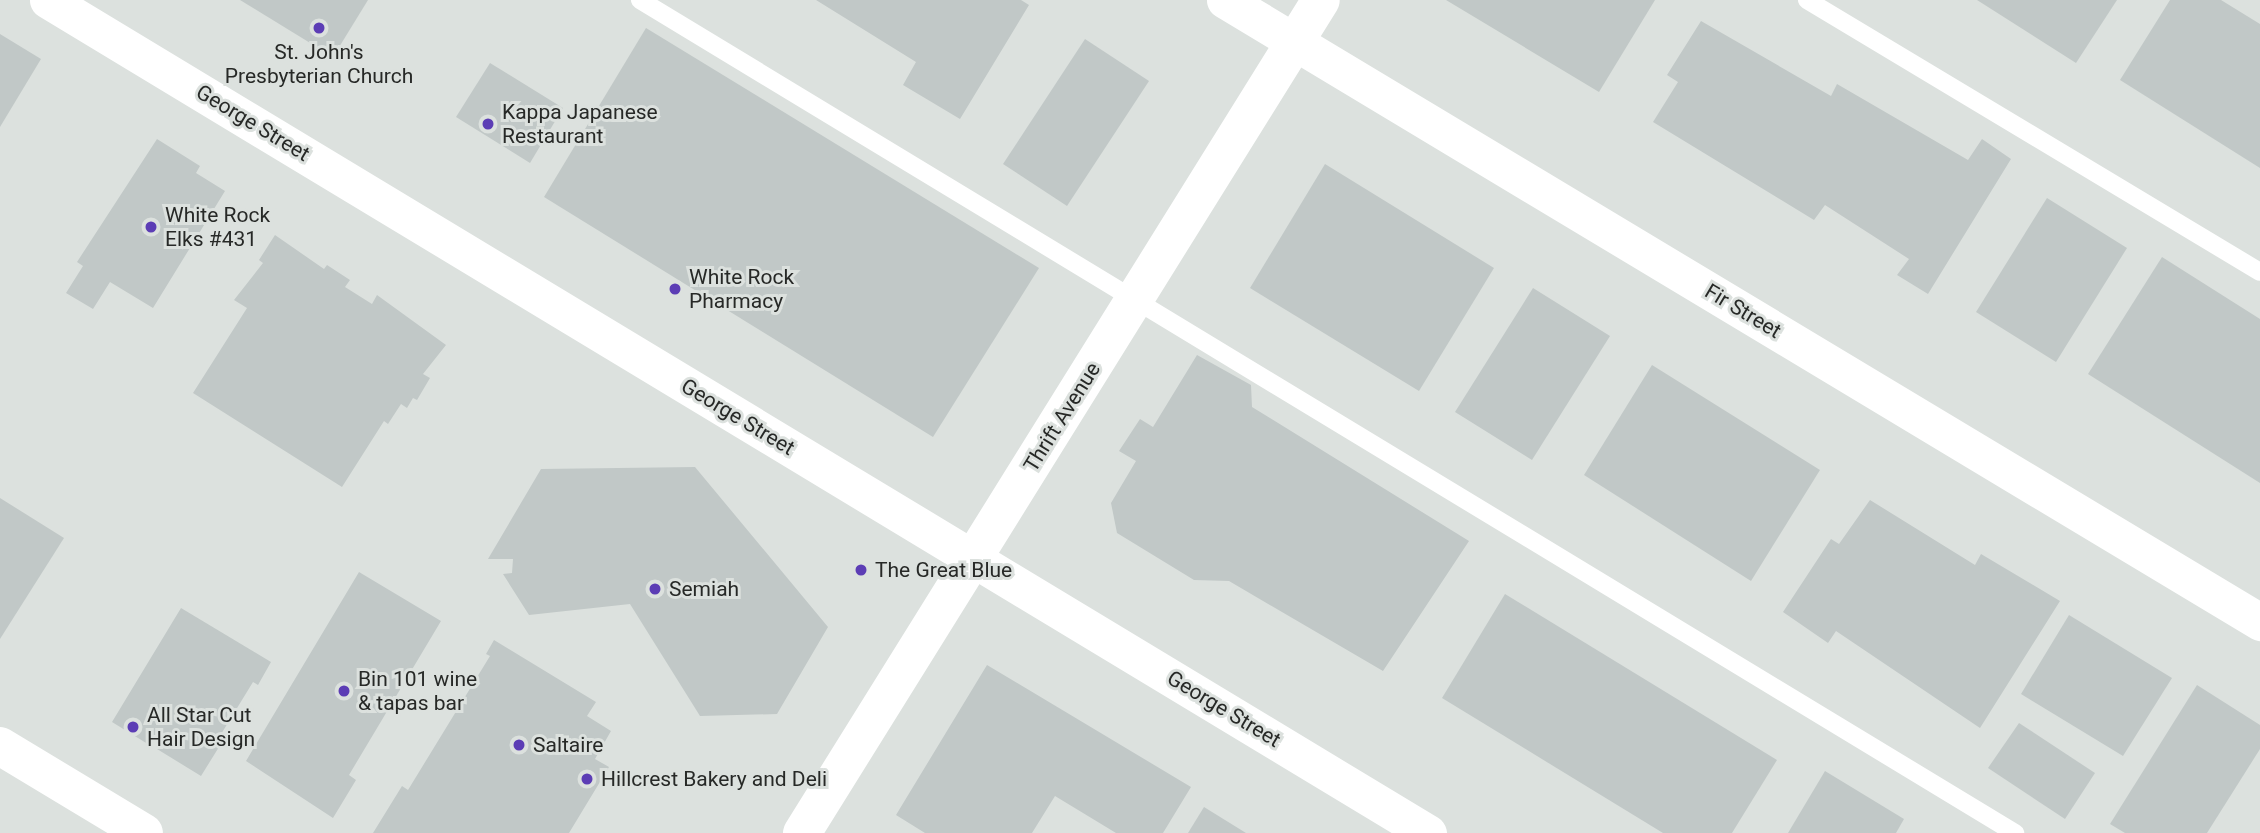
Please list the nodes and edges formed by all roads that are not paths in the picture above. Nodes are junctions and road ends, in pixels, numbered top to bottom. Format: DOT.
graph roads {
  1 [pos="48,0"];
  2 [pos="640,0"];
  3 [pos="1226,0"];
  4 [pos="1321,0"];
  5 [pos="1807,0"];
  6 [pos="1295,42"];
  7 [pos="2260,272"];
  8 [pos="1135,300"];
  9 [pos="973,559"];
  10 [pos="2260,622"];
  11 [pos="0,746"];
  12 [pos="144,833"];
  13 [pos="802,833"];
  14 [pos="1428,833"];
  15 [pos="2015,833"];
  1 -- 9 [label="street, George Street"];
  2 -- 8 [label="lane"];
  3 -- 6 [label="street, Fir Street"];
  4 -- 6 [label="street, Thrift Avenue"];
  5 -- 7 [label="lane"];
  6 -- 8 [label="street, Thrift Avenue"];
  6 -- 10 [label="street, Fir Street"];
  8 -- 9 [label="street, Thrift Avenue"];
  8 -- 15 [label="lane"];
  9 -- 13 [label="street, Thrift Avenue"];
  9 -- 14 [label="street, George Street"];
  11 -- 12 [label="street"];
}
